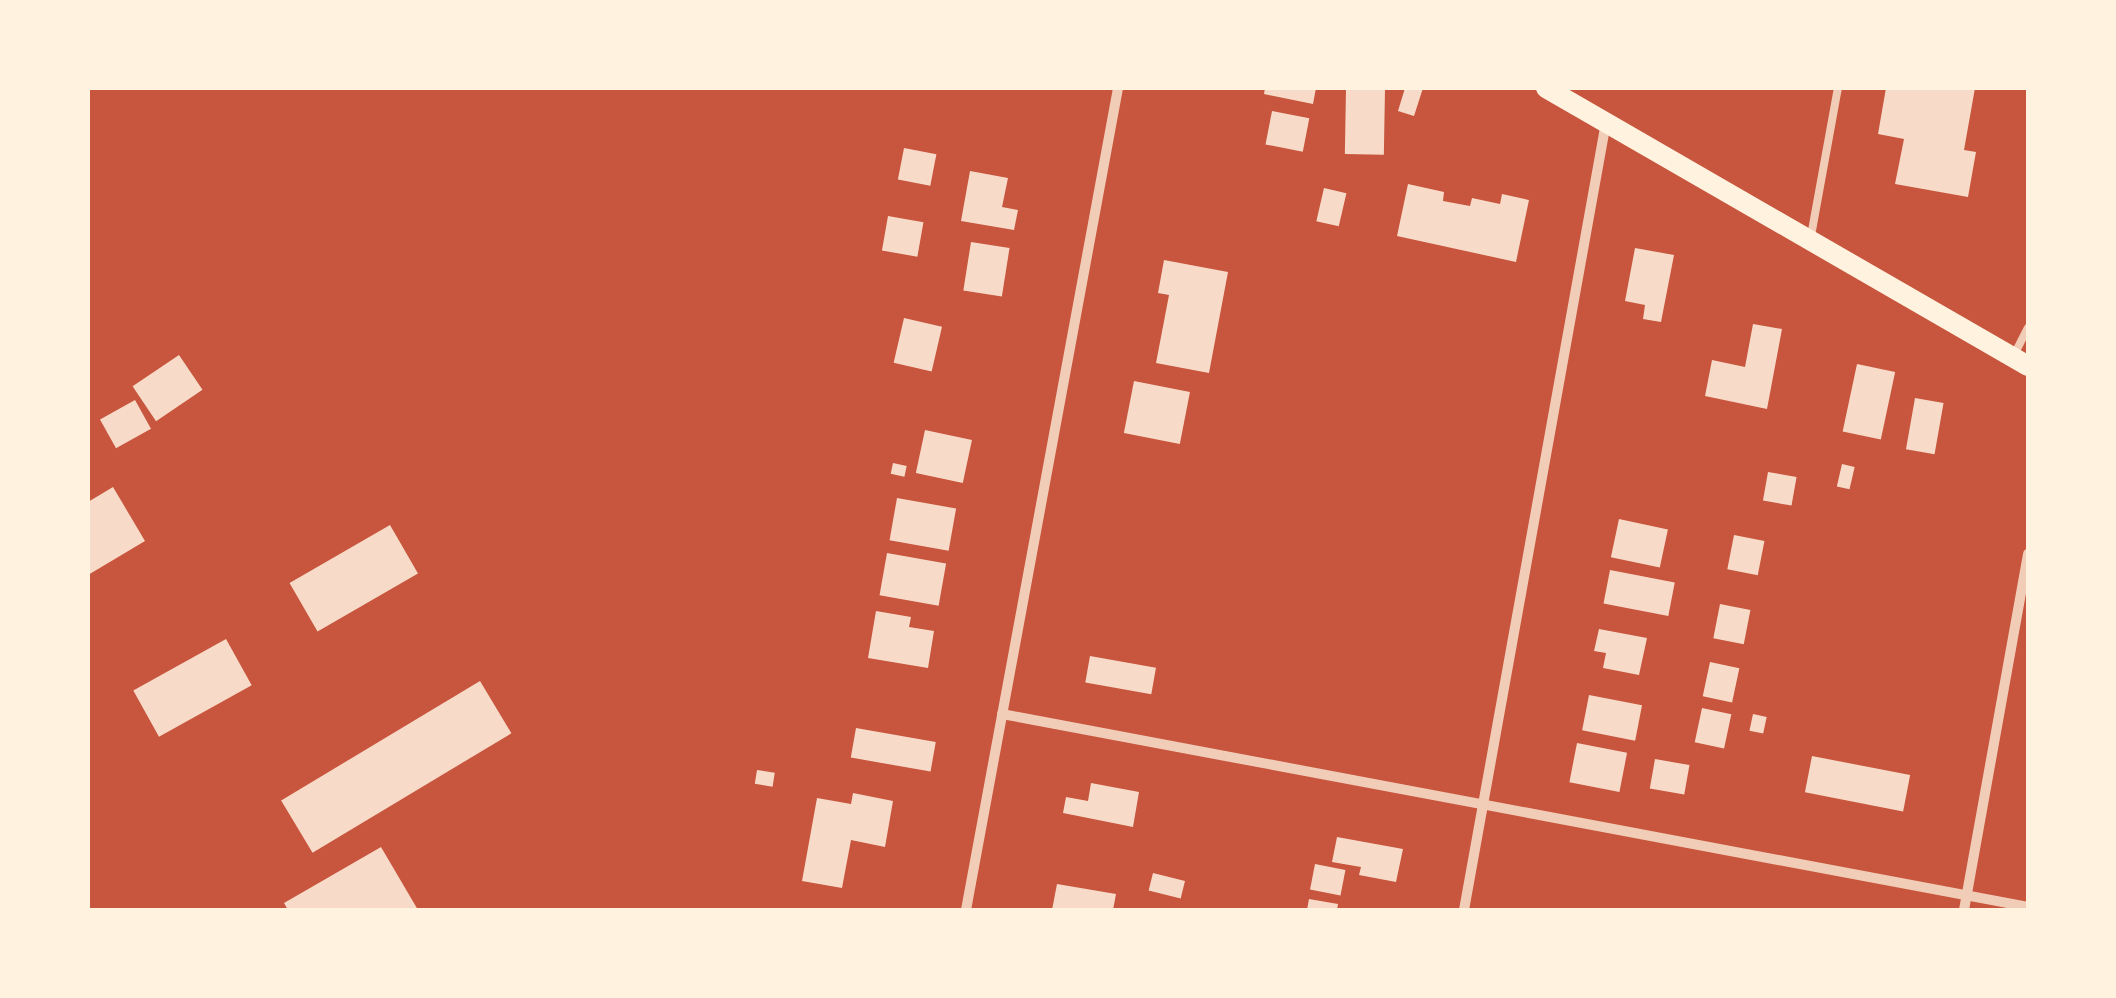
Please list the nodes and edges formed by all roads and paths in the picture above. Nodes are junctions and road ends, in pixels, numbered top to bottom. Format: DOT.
graph roads {
  1 [pos="1118,88"];
  2 [pos="1838,88"];
  3 [pos="1556,90"];
  4 [pos="1606,122"];
  5 [pos="1811,240"];
  6 [pos="2028,328"];
  7 [pos="2021,362"];
  8 [pos="2028,554"];
  9 [pos="1002,714"];
  10 [pos="1483,804"];
  11 [pos="1967,895"];
  12 [pos="2028,906"];
  13 [pos="966,910"];
  14 [pos="1464,910"];
  15 [pos="1964,910"];
  1 -- 9 [label="street"];
  2 -- 5 [label="lane"];
  3 -- 4 [label="main road"];
  4 -- 5 [label="main road"];
  4 -- 10 [label="street"];
  5 -- 7 [label="main road"];
  6 -- 7 [label="lane"];
  8 -- 11 [label="street"];
  9 -- 10 [label="street"];
  9 -- 13 [label="street"];
  10 -- 11 [label="street"];
  10 -- 14 [label="street"];
  11 -- 12 [label="street"];
  11 -- 15 [label="street"];
}
